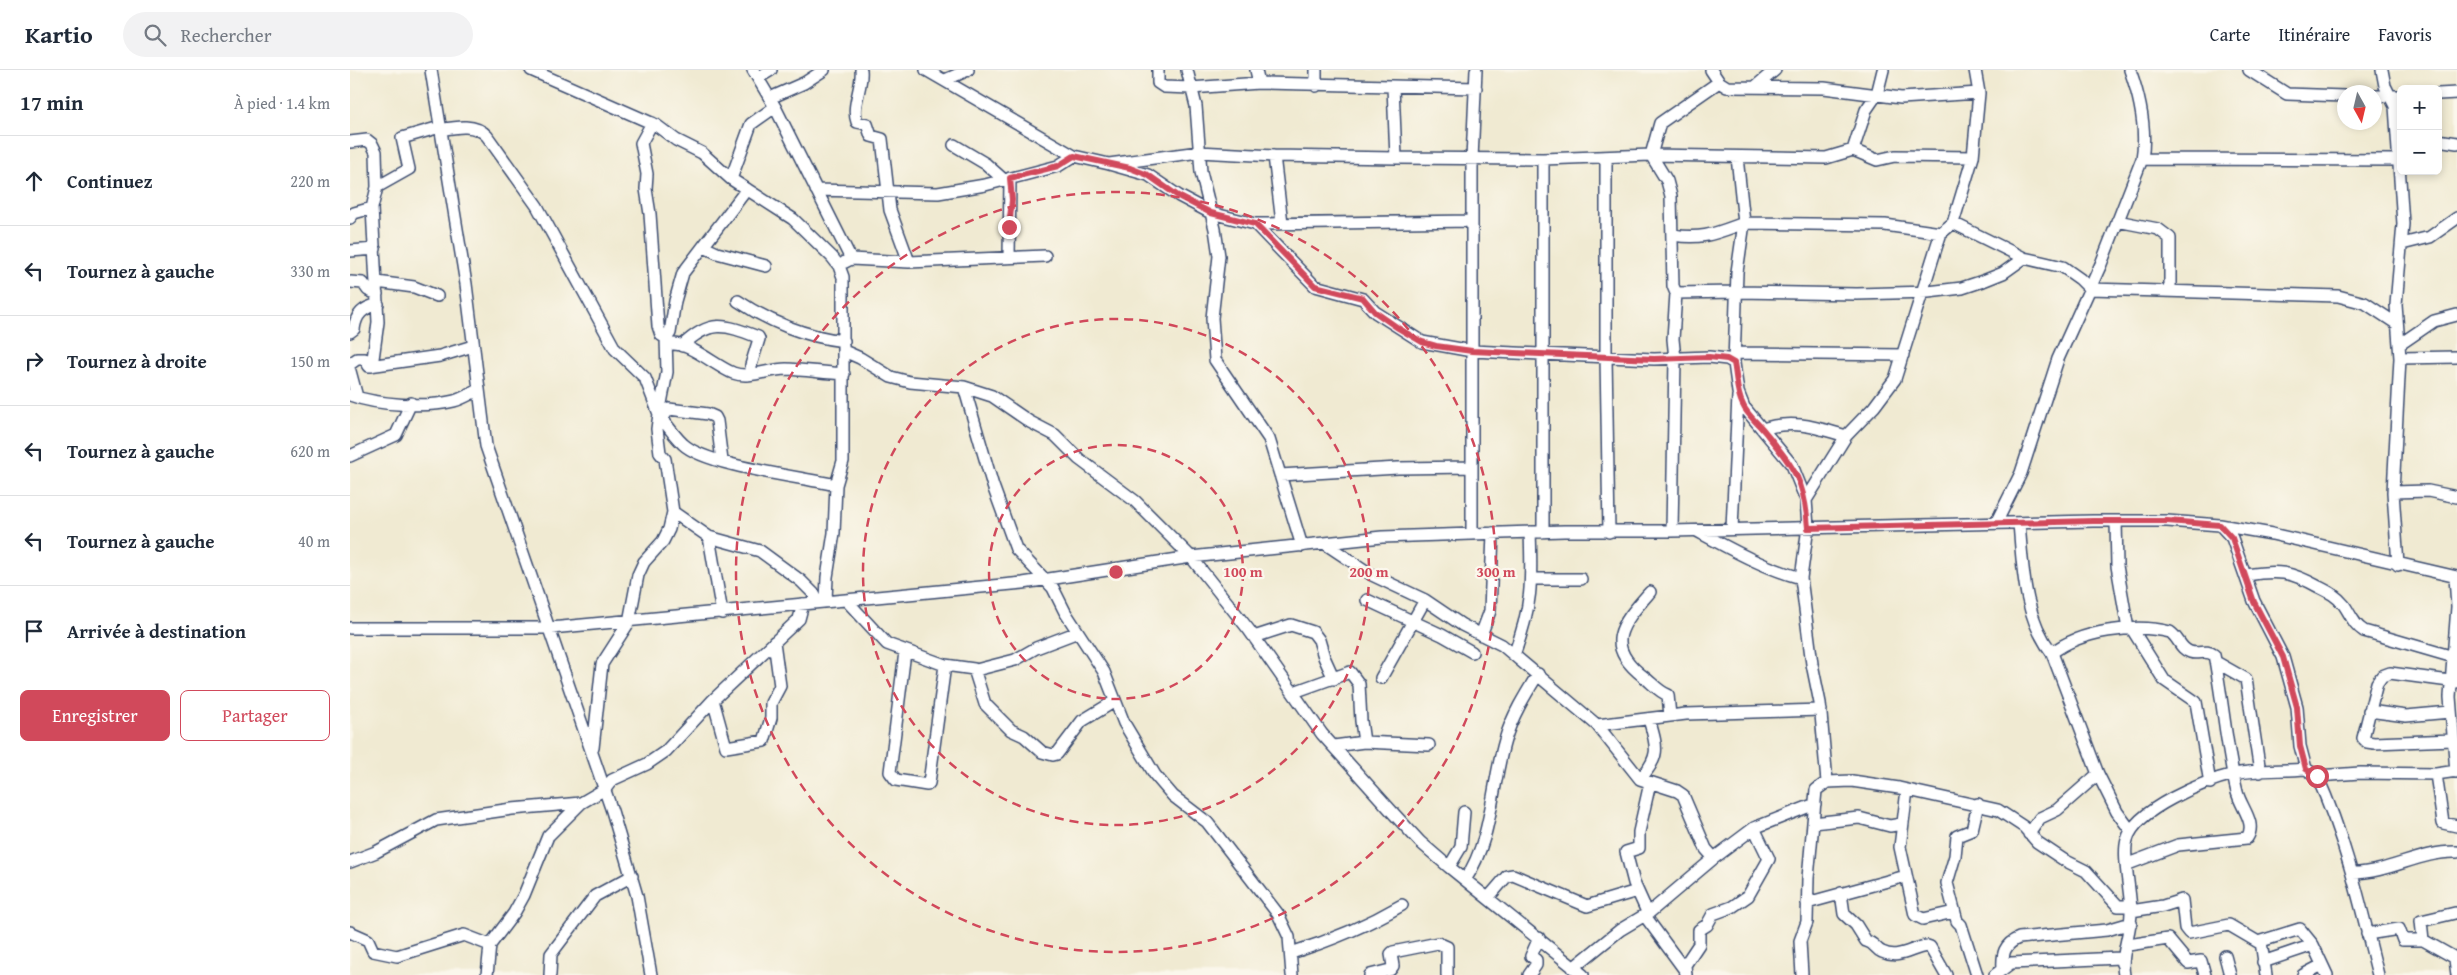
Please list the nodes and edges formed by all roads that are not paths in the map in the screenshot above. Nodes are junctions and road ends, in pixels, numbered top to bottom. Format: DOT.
graph roads {
  1 [pos="431,70"];
  2 [pos="532,70"];
  3 [pos="771,70"];
  4 [pos="824,70"];
  5 [pos="861,70"];
  6 [pos="926,70"];
  7 [pos="968,70"];
  8 [pos="1158,70"];
  9 [pos="1187,70"];
  10 [pos="1256,70"];
  11 [pos="1316,70"];
  12 [pos="1476,70"];
  13 [pos="1711,70"];
  14 [pos="1775,70"];
  15 [pos="1883,70"];
  16 [pos="1975,70"];
  17 [pos="2130,70"];
  18 [pos="2249,70"];
  19 [pos="2382,70"];
  20 [pos="756,74"];
  21 [pos="945,80"];
  22 [pos="1719,82"];
  23 [pos="1259,83"];
  24 [pos="1316,86"];
  25 [pos="1393,87"];
  26 [pos="1755,87"];
  27 [pos="1191,88"];
  28 [pos="1476,88"];
  29 [pos="1979,93"];
  30 [pos="2457,93"];
  31 [pos="1877,94"];
  32 [pos="2442,94"];
  33 [pos="2337,96"];
  34 [pos="2382,96"];
  35 [pos="2396,96"];
  36 [pos="772,102"];
  37 [pos="652,123"];
  38 [pos="440,129"];
  39 [pos="2397,130"];
  40 [pos="2442,141"];
  41 [pos="350,142"];
  42 [pos="2457,143"];
  43 [pos="954,145"];
  44 [pos="1853,150"];
  45 [pos="1199,152"];
  46 [pos="1074,156"];
  47 [pos="1274,156"];
  48 [pos="1651,156"];
  49 [pos="1606,157"];
  50 [pos="1737,157"];
  51 [pos="1973,157"];
  52 [pos="1396,158"];
  53 [pos="1472,159"];
  54 [pos="1543,159"];
  55 [pos="2142,159"];
  56 [pos="2397,160"];
  57 [pos="1109,164"];
  58 [pos="2399,175"];
  59 [pos="731,179"];
  60 [pos="1007,179"];
  61 [pos="377,188"];
  62 [pos="747,189"];
  63 [pos="816,190"];
  64 [pos="886,190"];
  65 [pos="372,208"];
  66 [pos="1211,213"];
  67 [pos="350,218"];
  68 [pos="2457,218"];
  69 [pos="1472,221"];
  70 [pos="2116,221"];
  71 [pos="1744,223"];
  72 [pos="1953,223"];
  73 [pos="1255,224"];
  74 [pos="1282,224"];
  75 [pos="1941,233"];
  76 [pos="1673,235"];
  77 [pos="2402,244"];
  78 [pos="704,247"];
  79 [pos="375,249"];
  80 [pos="350,251"];
  81 [pos="1045,256"];
  82 [pos="1009,257"];
  83 [pos="2024,258"];
  84 [pos="851,259"];
  85 [pos="909,262"];
  86 [pos="766,266"];
  87 [pos="839,266"];
  88 [pos="350,282"];
  89 [pos="2090,289"];
  90 [pos="2170,291"];
  91 [pos="1737,292"];
  92 [pos="1922,292"];
  93 [pos="1676,293"];
  94 [pos="377,294"];
  95 [pos="436,296"];
  96 [pos="738,302"];
  97 [pos="2457,315"];
  98 [pos="2397,324"];
  99 [pos="350,332"];
  100 [pos="666,342"];
  101 [pos="2399,345"];
  102 [pos="473,346"];
  103 [pos="682,346"];
  104 [pos="844,346"];
  105 [pos="1472,351"];
  106 [pos="1542,354"];
  107 [pos="1903,355"];
  108 [pos="1606,356"];
  109 [pos="2457,357"];
  110 [pos="1734,358"];
  111 [pos="2400,358"];
  112 [pos="1675,359"];
  113 [pos="350,364"];
  114 [pos="372,366"];
  115 [pos="350,371"];
  116 [pos="751,374"];
  117 [pos="844,374"];
  118 [pos="964,387"];
  119 [pos="478,390"];
  120 [pos="1738,392"];
  121 [pos="353,396"];
  122 [pos="411,403"];
  123 [pos="660,416"];
  124 [pos="1762,429"];
  125 [pos="1846,436"];
  126 [pos="350,456"];
  127 [pos="722,461"];
  128 [pos="1472,467"];
  129 [pos="1280,475"];
  130 [pos="836,484"];
  131 [pos="2393,492"];
  132 [pos="2457,497"];
  133 [pos="1806,500"];
  134 [pos="673,512"];
  135 [pos="2116,521"];
  136 [pos="2019,523"];
  137 [pos="1996,524"];
  138 [pos="2220,525"];
  139 [pos="1808,528"];
  140 [pos="1732,529"];
  141 [pos="1672,531"];
  142 [pos="1696,531"];
  143 [pos="1530,532"];
  144 [pos="1543,532"];
  145 [pos="1609,532"];
  146 [pos="1493,533"];
  147 [pos="1472,534"];
  148 [pos="709,537"];
  149 [pos="1324,543"];
  150 [pos="1302,546"];
  151 [pos="1191,557"];
  152 [pos="2398,565"];
  153 [pos="2246,575"];
  154 [pos="2456,577"];
  155 [pos="1802,578"];
  156 [pos="1532,579"];
  157 [pos="1581,579"];
  158 [pos="1046,580"];
  159 [pos="1650,592"];
  160 [pos="846,600"];
  161 [pos="1367,600"];
  162 [pos="1425,600"];
  163 [pos="822,602"];
  164 [pos="803,604"];
  165 [pos="2457,606"];
  166 [pos="722,613"];
  167 [pos="1414,621"];
  168 [pos="629,622"];
  169 [pos="350,628"];
  170 [pos="551,628"];
  171 [pos="2130,629"];
  172 [pos="1078,632"];
  173 [pos="2456,633"];
  174 [pos="1481,635"];
  175 [pos="1254,637"];
  176 [pos="774,642"];
  177 [pos="905,652"];
  178 [pos="1472,652"];
  179 [pos="2052,653"];
  180 [pos="1514,655"];
  181 [pos="2454,658"];
  182 [pos="2216,662"];
  183 [pos="944,665"];
  184 [pos="976,670"];
  185 [pos="1538,674"];
  186 [pos="1381,678"];
  187 [pos="1334,679"];
  188 [pos="2454,682"];
  189 [pos="1294,692"];
  190 [pos="713,700"];
  191 [pos="1115,701"];
  192 [pos="1821,710"];
  193 [pos="2453,710"];
  194 [pos="2369,711"];
  195 [pos="1670,716"];
  196 [pos="1649,719"];
  197 [pos="1597,725"];
  198 [pos="2453,740"];
  199 [pos="1364,742"];
  200 [pos="1430,745"];
  201 [pos="1334,746"];
  202 [pos="592,751"];
  203 [pos="2306,769"];
  204 [pos="2260,772"];
  205 [pos="2456,772"];
  206 [pos="2098,774"];
  207 [pos="2233,774"];
  208 [pos="2436,774"];
  209 [pos="2317,776"];
  210 [pos="1645,781"];
  211 [pos="1827,782"];
  212 [pos="2210,783"];
  213 [pos="605,789"];
  214 [pos="1906,790"];
  215 [pos="581,804"];
  216 [pos="1815,804"];
  217 [pos="1978,804"];
  218 [pos="1464,812"];
  219 [pos="1813,823"];
  220 [pos="1901,824"];
  221 [pos="2457,826"];
  222 [pos="1754,828"];
  223 [pos="2131,831"];
  224 [pos="2029,834"];
  225 [pos="2457,852"];
  226 [pos="1714,858"];
  227 [pos="350,862"];
  228 [pos="2128,864"];
  229 [pos="1449,867"];
  230 [pos="2353,873"];
  231 [pos="632,876"];
  232 [pos="1906,876"];
  233 [pos="1465,880"];
  234 [pos="1637,891"];
  235 [pos="1840,893"];
  236 [pos="1488,898"];
  237 [pos="1807,902"];
  238 [pos="1402,905"];
  239 [pos="2131,909"];
  240 [pos="1954,912"];
  241 [pos="2455,913"];
  242 [pos="1646,915"];
  243 [pos="2131,923"];
  244 [pos="350,932"];
  245 [pos="2367,934"];
  246 [pos="1539,938"];
  247 [pos="2423,940"];
  248 [pos="2261,942"];
  249 [pos="490,945"];
  250 [pos="2128,945"];
  251 [pos="2313,945"];
  252 [pos="1290,953"];
  253 [pos="2225,956"];
  254 [pos="2456,959"];
  255 [pos="2263,962"];
  256 [pos="1573,968"];
  257 [pos="2123,970"];
  258 [pos="2325,970"];
  259 [pos="1685,972"];
  260 [pos="1999,972"];
  261 [pos="487,975"];
  262 [pos="550,975"];
  263 [pos="651,975"];
  264 [pos="1292,975"];
  265 [pos="1370,975"];
  266 [pos="1447,975"];
  267 [pos="1529,975"];
  268 [pos="1583,975"];
  269 [pos="1802,975"];
  270 [pos="1946,975"];
  271 [pos="1977,975"];
  272 [pos="2205,975"];
  273 [pos="2230,975"];
  274 [pos="2266,975"];
  275 [pos="2303,975"];
  276 [pos="2378,975"];
  277 [pos="2457,975"];
  1 -- 38 [label="street"];
  2 -- 37 [label="street"];
  3 -- 20 [label="street"];
  4 -- 36 [label="street"];
  5 -- 64 [label="street"];
  6 -- 21 [label="street"];
  7 -- 21 [label="street"];
  8 -- 27 [label="street"];
  9 -- 27 [label="street"];
  10 -- 23 [label="street"];
  11 -- 24 [label="street"];
  12 -- 28 [label="street"];
  13 -- 22 [label="street"];
  14 -- 26 [label="street"];
  15 -- 31 [label="street"];
  16 -- 29 [label="street"];
  17 -- 55 [label="street"];
  18 -- 33 [label="street"];
  19 -- 35 [label="street"];
  20 -- 36 [label="street"];
  21 -- 46 [label="street"];
  22 -- 26 [label="street"];
  22 -- 48 [label="street"];
  23 -- 24 [label="street"];
  23 -- 27 [label="street"];
  24 -- 25 [label="street"];
  25 -- 28 [label="street"];
  25 -- 52 [label="street"];
  26 -- 31 [label="street"];
  27 -- 45 [label="street"];
  28 -- 53 [label="street"];
  29 -- 31 [label="street"];
  29 -- 51 [label="street"];
  30 -- 32 [label="street"];
  31 -- 44 [label="street"];
  34 -- 35 [label="street"];
  35 -- 39 [label="street"];
  36 -- 59 [label="street"];
  36 -- 63 [label="street"];
  37 -- 59 [label="street"];
  37 -- 100 [label="street"];
  38 -- 61 [label="street"];
  38 -- 102 [label="street"];
  38 -- 123 [label="street"];
  40 -- 42 [label="street"];
  41 -- 61 [label="street"];
  43 -- 60 [label="street"];
  44 -- 50 [label="street"];
  44 -- 51 [label="street"];
  45 -- 47 [label="street"];
  45 -- 57 [label="street"];
  45 -- 66 [label="street"];
  46 -- 57 [label="street"];
  46 -- 60 [label="street"];
  47 -- 52 [label="street"];
  47 -- 74 [label="street"];
  48 -- 49 [label="street"];
  48 -- 50 [label="street"];
  48 -- 76 [label="street"];
  49 -- 54 [label="street"];
  49 -- 108 [label="street"];
  50 -- 71 [label="street"];
  51 -- 72 [label="street"];
  52 -- 53 [label="street"];
  53 -- 54 [label="street"];
  53 -- 69 [label="street"];
  54 -- 106 [label="street"];
  55 -- 56 [label="street"];
  55 -- 70 [label="street"];
  57 -- 66 [label="street"];
  58 -- 77 [label="street"];
  59 -- 62 [label="street"];
  60 -- 64 [label="street"];
  60 -- 82 [label="street"];
  61 -- 65 [label="street"];
  62 -- 78 [label="street"];
  62 -- 87 [label="street"];
  63 -- 64 [label="street"];
  63 -- 84 [label="street"];
  64 -- 85 [label="street"];
  65 -- 67 [label="street"];
  65 -- 79 [label="street"];
  66 -- 73 [label="street"];
  66 -- 129 [label="street"];
  68 -- 77 [label="street"];
  69 -- 74 [label="street"];
  69 -- 105 [label="street"];
  70 -- 89 [label="street"];
  70 -- 90 [label="street"];
  71 -- 75 [label="street"];
  71 -- 76 [label="street"];
  71 -- 91 [label="street"];
  72 -- 75 [label="street"];
  72 -- 83 [label="street"];
  73 -- 74 [label="street"];
  73 -- 105 [label="street"];
  75 -- 92 [label="street"];
  76 -- 93 [label="street"];
  77 -- 98 [label="street"];
  78 -- 86 [label="street"];
  78 -- 100 [label="street"];
  79 -- 80 [label="street"];
  79 -- 94 [label="street"];
  81 -- 82 [label="street"];
  82 -- 85 [label="street"];
  83 -- 89 [label="street"];
  83 -- 92 [label="street"];
  84 -- 85 [label="street"];
  84 -- 87 [label="street"];
  87 -- 104 [label="street"];
  88 -- 94 [label="street"];
  89 -- 90 [label="street"];
  89 -- 137 [label="street"];
  90 -- 98 [label="street"];
  91 -- 92 [label="street"];
  91 -- 93 [label="street"];
  91 -- 110 [label="street"];
  92 -- 107 [label="street"];
  93 -- 112 [label="street"];
  94 -- 95 [label="street"];
  94 -- 99 [label="street"];
  94 -- 114 [label="street"];
  96 -- 104 [label="street"];
  97 -- 101 [label="street"];
  98 -- 101 [label="street"];
  100 -- 103 [label="street"];
  100 -- 123 [label="street"];
  101 -- 111 [label="street"];
  102 -- 114 [label="street"];
  102 -- 119 [label="street"];
  103 -- 116 [label="street"];
  103 -- 116 [label="street"];
  104 -- 117 [label="street"];
  104 -- 118 [label="street"];
  105 -- 106 [label="street"];
  105 -- 128 [label="street"];
  106 -- 108 [label="street"];
  106 -- 144 [label="street"];
  107 -- 110 [label="street"];
  107 -- 125 [label="street"];
  108 -- 112 [label="street"];
  108 -- 145 [label="street"];
  109 -- 111 [label="street"];
  110 -- 112 [label="street"];
  110 -- 120 [label="street"];
  111 -- 131 [label="street"];
  112 -- 141 [label="street"];
  113 -- 114 [label="street"];
  115 -- 121 [label="street"];
  116 -- 117 [label="street"];
  117 -- 130 [label="street"];
  118 -- 151 [label="street"];
  118 -- 158 [label="street"];
  119 -- 122 [label="street"];
  119 -- 170 [label="street"];
  120 -- 124 [label="street"];
  120 -- 140 [label="street"];
  121 -- 122 [label="street"];
  122 -- 126 [label="street"];
  123 -- 127 [label="street"];
  123 -- 127 [label="street"];
  123 -- 134 [label="street"];
  124 -- 125 [label="street"];
  124 -- 133 [label="street"];
  125 -- 133 [label="street"];
  127 -- 130 [label="street"];
  128 -- 129 [label="street"];
  128 -- 147 [label="street"];
  129 -- 150 [label="street"];
  130 -- 163 [label="street"];
  131 -- 132 [label="street"];
  131 -- 152 [label="street"];
  133 -- 139 [label="street"];
  134 -- 148 [label="street"];
  134 -- 168 [label="street"];
  135 -- 136 [label="street"];
  135 -- 138 [label="street"];
  135 -- 171 [label="street"];
  136 -- 137 [label="street"];
  136 -- 179 [label="street"];
  137 -- 139 [label="street"];
  138 -- 152 [label="street"];
  138 -- 153 [label="street"];
  139 -- 140 [label="street"];
  139 -- 155 [label="street"];
  140 -- 142 [label="street"];
  141 -- 142 [label="street"];
  141 -- 145 [label="street"];
  142 -- 155 [label="street"];
  143 -- 144 [label="street"];
  143 -- 146 [label="street"];
  143 -- 156 [label="street"];
  144 -- 145 [label="street"];
  146 -- 147 [label="street"];
  146 -- 174 [label="street"];
  147 -- 149 [label="street"];
  148 -- 163 [label="street"];
  148 -- 166 [label="street"];
  149 -- 150 [label="street"];
  149 -- 162 [label="street"];
  150 -- 151 [label="street"];
  151 -- 158 [label="street"];
  151 -- 175 [label="street"];
  152 -- 154 [label="street"];
  153 -- 181 [label="street"];
  153 -- 203 [label="street"];
  154 -- 165 [label="street"];
  155 -- 192 [label="street"];
  156 -- 157 [label="street"];
  156 -- 180 [label="street"];
  158 -- 160 [label="street"];
  158 -- 172 [label="street"];
  159 -- 195 [label="street"];
  160 -- 163 [label="street"];
  160 -- 177 [label="street"];
  161 -- 167 [label="street"];
  162 -- 167 [label="street"];
  162 -- 174 [label="street"];
  163 -- 164 [label="street"];
  164 -- 166 [label="street"];
  164 -- 176 [label="street"];
  165 -- 173 [label="street"];
  166 -- 168 [label="street"];
  167 -- 178 [label="street"];
  167 -- 186 [label="street"];
  168 -- 170 [label="street"];
  168 -- 202 [label="street"];
  169 -- 170 [label="street"];
  170 -- 202 [label="street"];
  171 -- 179 [label="street"];
  171 -- 182 [label="street"];
  171 -- 212 [label="street"];
  172 -- 184 [label="street"];
  172 -- 191 [label="street"];
  173 -- 181 [label="street"];
  174 -- 180 [label="street"];
  175 -- 187 [label="street"];
  175 -- 189 [label="street"];
  176 -- 190 [label="street"];
  176 -- 190 [label="street"];
  177 -- 183 [label="street"];
  177 -- 183 [label="street"];
  179 -- 206 [label="street"];
  180 -- 185 [label="street"];
  181 -- 188 [label="street"];
  182 -- 204 [label="street"];
  182 -- 207 [label="street"];
  183 -- 184 [label="street"];
  184 -- 191 [label="street"];
  185 -- 197 [label="street"];
  185 -- 233 [label="street"];
  187 -- 189 [label="street"];
  187 -- 199 [label="street"];
  188 -- 193 [label="street"];
  188 -- 194 [label="street"];
  189 -- 201 [label="street"];
  190 -- 213 [label="street"];
  191 -- 252 [label="street"];
  192 -- 195 [label="street"];
  192 -- 211 [label="street"];
  193 -- 194 [label="street"];
  193 -- 198 [label="street"];
  194 -- 198 [label="street"];
  195 -- 196 [label="street"];
  196 -- 197 [label="street"];
  196 -- 210 [label="street"];
  197 -- 210 [label="street"];
  198 -- 205 [label="street"];
  199 -- 200 [label="street"];
  199 -- 201 [label="street"];
  201 -- 229 [label="street"];
  202 -- 213 [label="street"];
  203 -- 204 [label="street"];
  203 -- 209 [label="street"];
  204 -- 207 [label="street"];
  205 -- 208 [label="street"];
  206 -- 223 [label="street"];
  206 -- 224 [label="street"];
  207 -- 212 [label="street"];
  207 -- 228 [label="street"];
  208 -- 209 [label="street"];
  208 -- 221 [label="street"];
  209 -- 230 [label="street"];
  210 -- 226 [label="street"];
  210 -- 234 [label="street"];
  211 -- 214 [label="street"];
  211 -- 216 [label="street"];
  212 -- 223 [label="street"];
  213 -- 215 [label="street"];
  213 -- 231 [label="street"];
  214 -- 217 [label="street"];
  214 -- 220 [label="street"];
  215 -- 227 [label="street"];
  215 -- 249 [label="street"];
  216 -- 219 [label="street"];
  216 -- 222 [label="street"];
  217 -- 224 [label="street"];
  217 -- 240 [label="street"];
  218 -- 229 [label="street"];
  219 -- 220 [label="street"];
  219 -- 237 [label="street"];
  220 -- 232 [label="street"];
  222 -- 226 [label="street"];
  222 -- 259 [label="street"];
  223 -- 228 [label="street"];
  224 -- 239 [label="street"];
  225 -- 230 [label="street"];
  226 -- 242 [label="street"];
  228 -- 239 [label="street"];
  229 -- 233 [label="street"];
  230 -- 245 [label="street"];
  231 -- 262 [label="street"];
  231 -- 263 [label="street"];
  232 -- 235 [label="street"];
  232 -- 240 [label="street"];
  233 -- 236 [label="street"];
  234 -- 236 [label="street"];
  234 -- 242 [label="street"];
  235 -- 237 [label="street"];
  235 -- 270 [label="street"];
  236 -- 246 [label="street"];
  237 -- 269 [label="street"];
  238 -- 252 [label="street"];
  239 -- 243 [label="street"];
  239 -- 248 [label="street"];
  240 -- 271 [label="street"];
  241 -- 247 [label="street"];
  242 -- 256 [label="street"];
  242 -- 259 [label="street"];
  243 -- 250 [label="street"];
  243 -- 260 [label="street"];
  244 -- 249 [label="street"];
  245 -- 247 [label="street"];
  245 -- 276 [label="street"];
  246 -- 256 [label="street"];
  246 -- 267 [label="street"];
  247 -- 254 [label="street"];
  248 -- 251 [label="street"];
  248 -- 255 [label="street"];
  249 -- 261 [label="street"];
  250 -- 257 [label="street"];
  250 -- 272 [label="street"];
  251 -- 255 [label="street"];
  251 -- 258 [label="street"];
  252 -- 264 [label="street"];
  253 -- 273 [label="street"];
  254 -- 277 [label="street"];
  255 -- 274 [label="street"];
  256 -- 268 [label="street"];
  257 -- 260 [label="street"];
  258 -- 275 [label="street"];
  265 -- 266 [label="street"];
}
